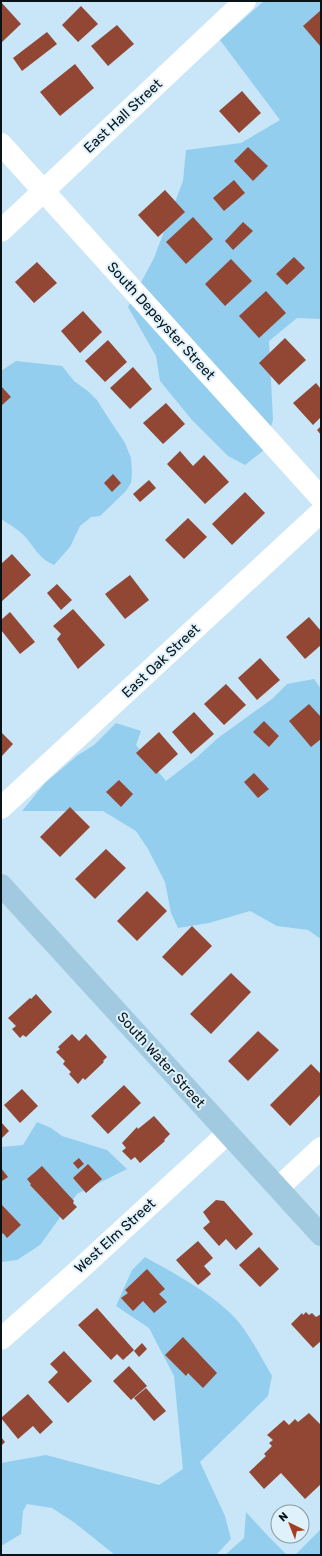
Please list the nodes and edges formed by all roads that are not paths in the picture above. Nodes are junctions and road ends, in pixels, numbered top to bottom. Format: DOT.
graph roads {
  1 [pos="245,1"];
  2 [pos="1,144"];
  3 [pos="44,191"];
  4 [pos="1,231"];
  5 [pos="321,498"];
  6 [pos="321,512"];
  7 [pos="1,808"];
  8 [pos="1,885"];
  9 [pos="228,1133"];
  10 [pos="321,1148"];
  11 [pos="278,1188"];
  12 [pos="321,1235"];
  13 [pos="1,1339"];
  1 -- 3 [label="street, East Hall Street"];
  2 -- 3 [label="street, South Depeyster Street"];
  3 -- 4 [label="street, East Hall Street"];
  3 -- 5 [label="street, South Depeyster Street"];
  6 -- 7 [label="street, East Oak Street"];
  8 -- 9 [label="main road, South Water Street"];
  9 -- 11 [label="main road, South Water Street"];
  9 -- 13 [label="street, West Elm Street"];
  10 -- 11 [label="street"];
  11 -- 12 [label="main road, South Water Street"];
}
